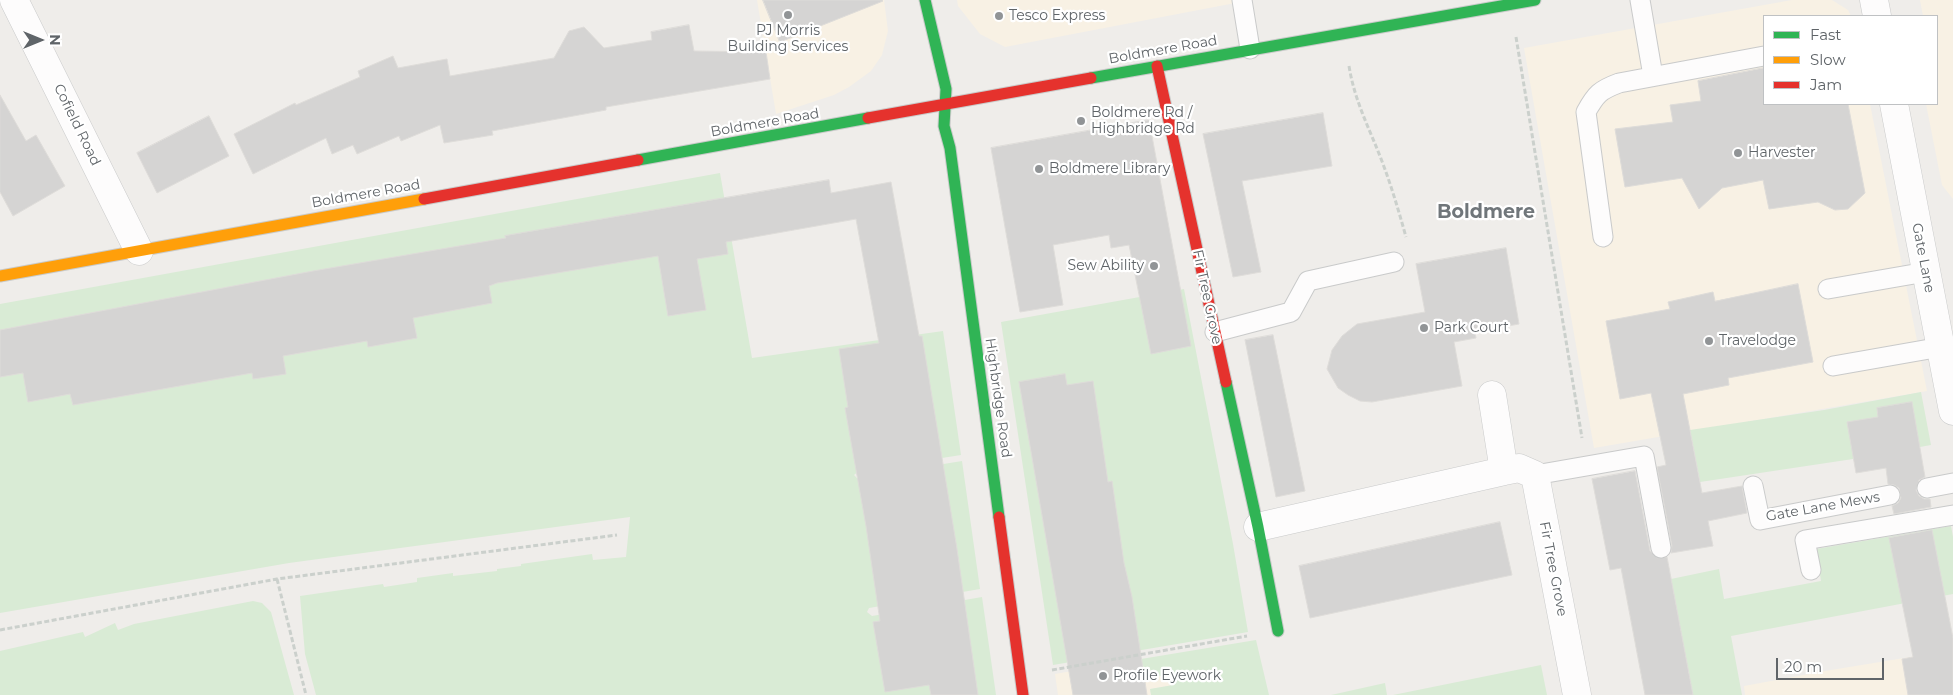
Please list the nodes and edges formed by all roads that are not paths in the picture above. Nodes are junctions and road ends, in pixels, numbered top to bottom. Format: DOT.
graph roads {
  1 [pos="14,0"];
  2 [pos="925,0"];
  3 [pos="1242,0"];
  4 [pos="1535,0"];
  5 [pos="1640,0"];
  6 [pos="1874,0"];
  7 [pos="1510,2"];
  8 [pos="1877,15"];
  9 [pos="1250,49"];
  10 [pos="1763,56"];
  11 [pos="1157,66"];
  12 [pos="1653,76"];
  13 [pos="946,105"];
  14 [pos="1894,105"];
  15 [pos="1603,238"];
  16 [pos="139,251"];
  17 [pos="1394,262"];
  18 [pos="1926,272"];
  19 [pos="0,276"];
  20 [pos="1828,289"];
  21 [pos="1215,332"];
  22 [pos="1941,347"];
  23 [pos="1834,366"];
  24 [pos="1492,395"];
  25 [pos="1953,411"];
  26 [pos="1504,471"];
  27 [pos="1535,475"];
  28 [pos="1953,483"];
  29 [pos="1753,486"];
  30 [pos="1927,488"];
  31 [pos="1890,495"];
  32 [pos="1953,515"];
  33 [pos="1258,528"];
  34 [pos="1661,548"];
  35 [pos="1811,570"];
  36 [pos="1278,631"];
  37 [pos="1023,695"];
  38 [pos="1578,695"];
  1 -- 16 [label="street, Cofield Road"];
  2 -- 13 [label="main road, Highbridge Road"];
  3 -- 9 [label="lane"];
  4 -- 7 [label="main road, Boldmere Road"];
  5 -- 12 [label="lane"];
  6 -- 8 [label="street"];
  7 -- 9 [label="main road, Boldmere Road"];
  9 -- 11 [label="main road, Boldmere Road"];
  10 -- 12 [label="lane"];
  11 -- 13 [label="main road, Boldmere Road"];
  11 -- 21 [label="main road, Fir Tree Grove"];
  12 -- 15 [label="lane"];
  13 -- 16 [label="main road, Boldmere Road"];
  13 -- 37 [label="main road, Highbridge Road"];
  14 -- 18 [label="street, Gate Lane"];
  16 -- 19 [label="main road, Boldmere Road"];
  17 -- 21 [label="lane"];
  18 -- 20 [label="lane"];
  18 -- 22 [label="street, Gate Lane"];
  21 -- 33 [label="main road, Fir Tree Grove"];
  22 -- 23 [label="lane"];
  22 -- 25 [label="street, Gate Lane"];
  24 -- 26 [label="street"];
  26 -- 27 [label="street"];
  26 -- 33 [label="street"];
  27 -- 34 [label="lane"];
  27 -- 38 [label="street, Fir Tree Grove"];
  28 -- 30 [label="lane"];
  29 -- 31 [label="lane, Gate Lane Mews"];
  32 -- 35 [label="lane"];
  33 -- 36 [label="main road, Fir Tree Grove"];
}
